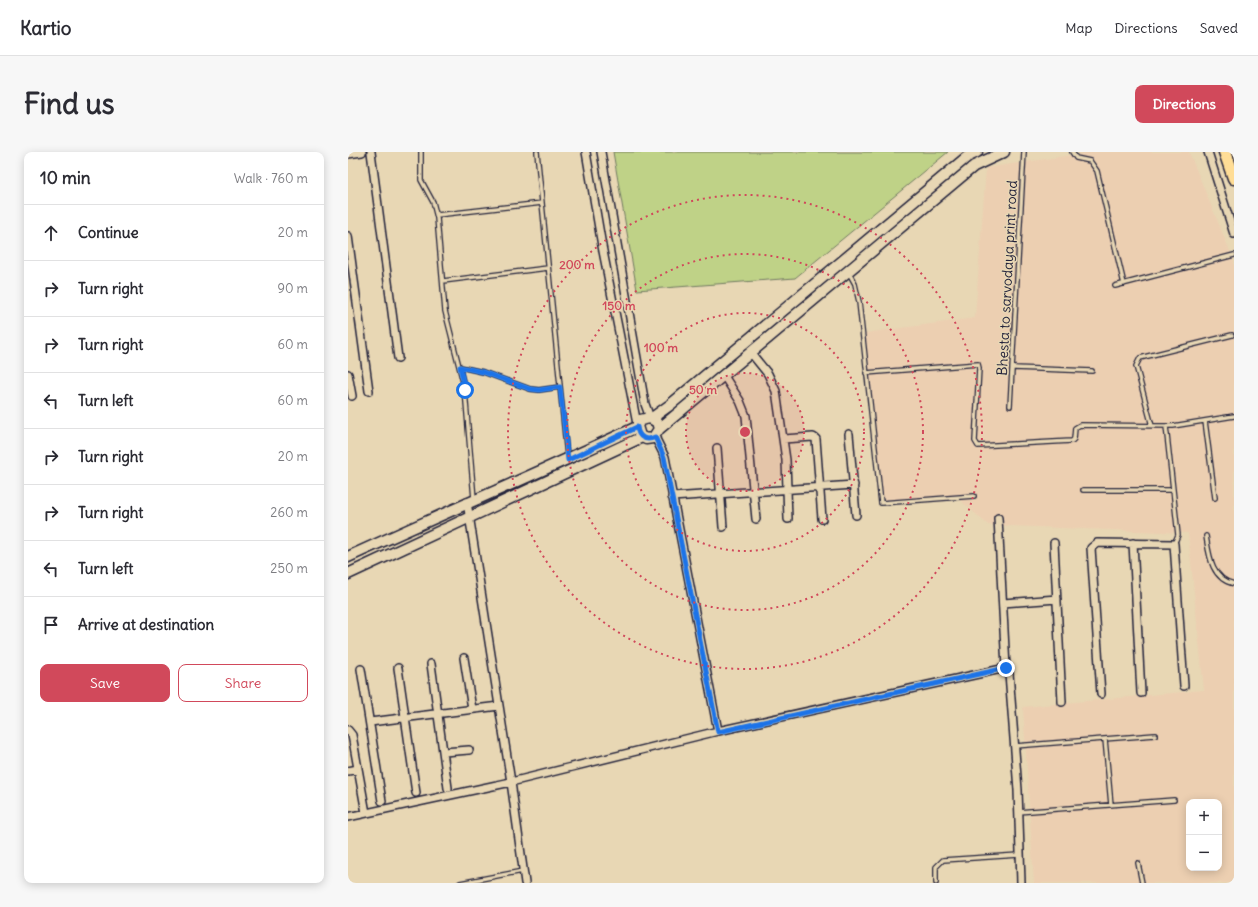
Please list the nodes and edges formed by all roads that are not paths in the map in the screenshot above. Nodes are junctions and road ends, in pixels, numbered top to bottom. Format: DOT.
graph roads {
  1 [pos="359,152"];
  2 [pos="371,152"];
  3 [pos="421,152"];
  4 [pos="537,152"];
  5 [pos="586,152"];
  6 [pos="601,152"];
  7 [pos="977,152"];
  8 [pos="1004,152"];
  9 [pos="1024,152"];
  10 [pos="1072,152"];
  11 [pos="1208,152"];
  12 [pos="1225,152"];
  13 [pos="348,154"];
  14 [pos="1234,178"];
  15 [pos="542,203"];
  16 [pos="437,215"];
  17 [pos="1234,234"];
  18 [pos="348,236"];
  19 [pos="1234,255"];
  20 [pos="350,266"];
  21 [pos="548,268"];
  22 [pos="848,272"];
  23 [pos="443,281"];
  24 [pos="1124,284"];
  25 [pos="1114,286"];
  26 [pos="1232,335"];
  27 [pos="752,353"];
  28 [pos="398,358"];
  29 [pos="460,367"];
  30 [pos="1014,368"];
  31 [pos="1092,371"];
  32 [pos="866,373"];
  33 [pos="348,374"];
  34 [pos="724,376"];
  35 [pos="560,387"];
  36 [pos="369,391"];
  37 [pos="352,396"];
  38 [pos="1010,406"];
  39 [pos="1234,416"];
  40 [pos="651,418"];
  41 [pos="1205,421"];
  42 [pos="637,426"];
  43 [pos="1152,426"];
  44 [pos="1166,426"];
  45 [pos="657,433"];
  46 [pos="849,434"];
  47 [pos="642,437"];
  48 [pos="783,439"];
  49 [pos="717,448"];
  50 [pos="568,460"];
  51 [pos="854,486"];
  52 [pos="820,488"];
  53 [pos="787,490"];
  54 [pos="1083,490"];
  55 [pos="1173,490"];
  56 [pos="754,492"];
  57 [pos="721,494"];
  58 [pos="974,496"];
  59 [pos="672,497"];
  60 [pos="1215,498"];
  61 [pos="470,501"];
  62 [pos="856,515"];
  63 [pos="470,517"];
  64 [pos="998,518"];
  65 [pos="756,519"];
  66 [pos="788,519"];
  67 [pos="822,519"];
  68 [pos="723,527"];
  69 [pos="1206,536"];
  70 [pos="1054,543"];
  71 [pos="1133,543"];
  72 [pos="1174,544"];
  73 [pos="348,557"];
  74 [pos="348,574"];
  75 [pos="1234,584"];
  76 [pos="1057,599"];
  77 [pos="1004,603"];
  78 [pos="464,658"];
  79 [pos="431,664"];
  80 [pos="398,668"];
  81 [pos="1006,668"];
  82 [pos="361,669"];
  83 [pos="1184,686"];
  84 [pos="1141,692"];
  85 [pos="1101,694"];
  86 [pos="1062,702"];
  87 [pos="499,706"];
  88 [pos="472,709"];
  89 [pos="438,714"];
  90 [pos="404,718"];
  91 [pos="370,722"];
  92 [pos="348,730"];
  93 [pos="718,732"];
  94 [pos="1155,735"];
  95 [pos="1105,739"];
  96 [pos="1014,746"];
  97 [pos="469,750"];
  98 [pos="444,752"];
  99 [pos="358,769"];
  100 [pos="348,771"];
  101 [pos="511,782"];
  102 [pos="448,788"];
  103 [pos="416,793"];
  104 [pos="1174,800"];
  105 [pos="382,801"];
  106 [pos="1111,805"];
  107 [pos="1018,812"];
  108 [pos="366,813"];
  109 [pos="348,817"];
  110 [pos="1019,855"];
  111 [pos="1138,863"];
  112 [pos="523,871"];
  113 [pos="460,883"];
  114 [pos="525,883"];
  115 [pos="936,883"];
  116 [pos="1021,883"];
  117 [pos="1142,883"];
  1 -- 13 [label="street"];
  2 -- 28 [label="street"];
  3 -- 16 [label="lane"];
  4 -- 15 [label="lane"];
  5 -- 42 [label="street"];
  6 -- 40 [label="street"];
  7 -- 40 [label="main road"];
  8 -- 22 [label="main road"];
  9 -- 30 [label="lane, Bhesta to sarvodaya print road"];
  10 -- 24 [label="lane"];
  11 -- 17 [label="street"];
  12 -- 14 [label="highway"];
  15 -- 16 [label="lane"];
  15 -- 21 [label="lane"];
  16 -- 23 [label="lane"];
  18 -- 20 [label="street"];
  19 -- 24 [label="lane"];
  20 -- 36 [label="street"];
  21 -- 23 [label="lane"];
  21 -- 35 [label="lane"];
  22 -- 27 [label="main road"];
  22 -- 32 [label="lane"];
  23 -- 29 [label="lane"];
  24 -- 25 [label="lane"];
  26 -- 43 [label="lane"];
  27 -- 34 [label="main road"];
  27 -- 48 [label="street"];
  29 -- 35 [label="lane"];
  29 -- 61 [label="lane"];
  30 -- 31 [label="lane"];
  30 -- 38 [label="lane, Bhesta to sarvodaya print road"];
  32 -- 43 [label="lane"];
  32 -- 58 [label="lane"];
  33 -- 37 [label="street"];
  34 -- 45 [label="main road"];
  34 -- 56 [label="street"];
  35 -- 50 [label="lane"];
  39 -- 41 [label="lane"];
  40 -- 42 [label="main road"];
  40 -- 45 [label="main road"];
  41 -- 44 [label="lane"];
  41 -- 60 [label="lane"];
  42 -- 47 [label="main road"];
  42 -- 50 [label="main road"];
  43 -- 44 [label="lane"];
  44 -- 55 [label="lane"];
  45 -- 47 [label="main road"];
  45 -- 59 [label="street"];
  46 -- 51 [label="street"];
  47 -- 63 [label="main road"];
  48 -- 52 [label="street"];
  48 -- 53 [label="street"];
  49 -- 57 [label="street"];
  50 -- 61 [label="main road"];
  51 -- 52 [label="street"];
  51 -- 62 [label="street"];
  52 -- 53 [label="street"];
  52 -- 67 [label="street"];
  53 -- 56 [label="street"];
  53 -- 66 [label="street"];
  54 -- 55 [label="lane"];
  55 -- 72 [label="lane"];
  56 -- 57 [label="street"];
  56 -- 65 [label="street"];
  57 -- 59 [label="street"];
  57 -- 68 [label="street"];
  59 -- 93 [label="street"];
  61 -- 63 [label="street"];
  61 -- 73 [label="main road"];
  63 -- 74 [label="main road"];
  63 -- 87 [label="street"];
  64 -- 77 [label="street"];
  69 -- 75 [label="lane"];
  70 -- 76 [label="street"];
  71 -- 72 [label="street"];
  71 -- 84 [label="street"];
  71 -- 85 [label="street"];
  72 -- 83 [label="street"];
  76 -- 77 [label="street"];
  76 -- 86 [label="street"];
  77 -- 81 [label="street"];
  78 -- 88 [label="street"];
  79 -- 89 [label="street"];
  80 -- 90 [label="street"];
  81 -- 93 [label="street"];
  81 -- 96 [label="street"];
  82 -- 91 [label="street"];
  87 -- 88 [label="street"];
  87 -- 101 [label="street"];
  88 -- 89 [label="street"];
  89 -- 90 [label="street"];
  89 -- 98 [label="street"];
  90 -- 91 [label="street"];
  90 -- 103 [label="street"];
  91 -- 105 [label="street"];
  92 -- 99 [label="street"];
  93 -- 101 [label="street"];
  94 -- 95 [label="lane"];
  95 -- 96 [label="lane"];
  95 -- 106 [label="lane"];
  96 -- 107 [label="street"];
  97 -- 98 [label="street"];
  98 -- 102 [label="street"];
  99 -- 100 [label="street"];
  99 -- 108 [label="street"];
  101 -- 108 [label="street"];
  101 -- 112 [label="street"];
  104 -- 106 [label="lane"];
  106 -- 107 [label="lane"];
  107 -- 110 [label="street"];
  108 -- 109 [label="street"];
  110 -- 115 [label="lane"];
  110 -- 116 [label="street"];
  111 -- 117 [label="lane"];
  112 -- 113 [label="lane"];
  112 -- 114 [label="street"];
}
